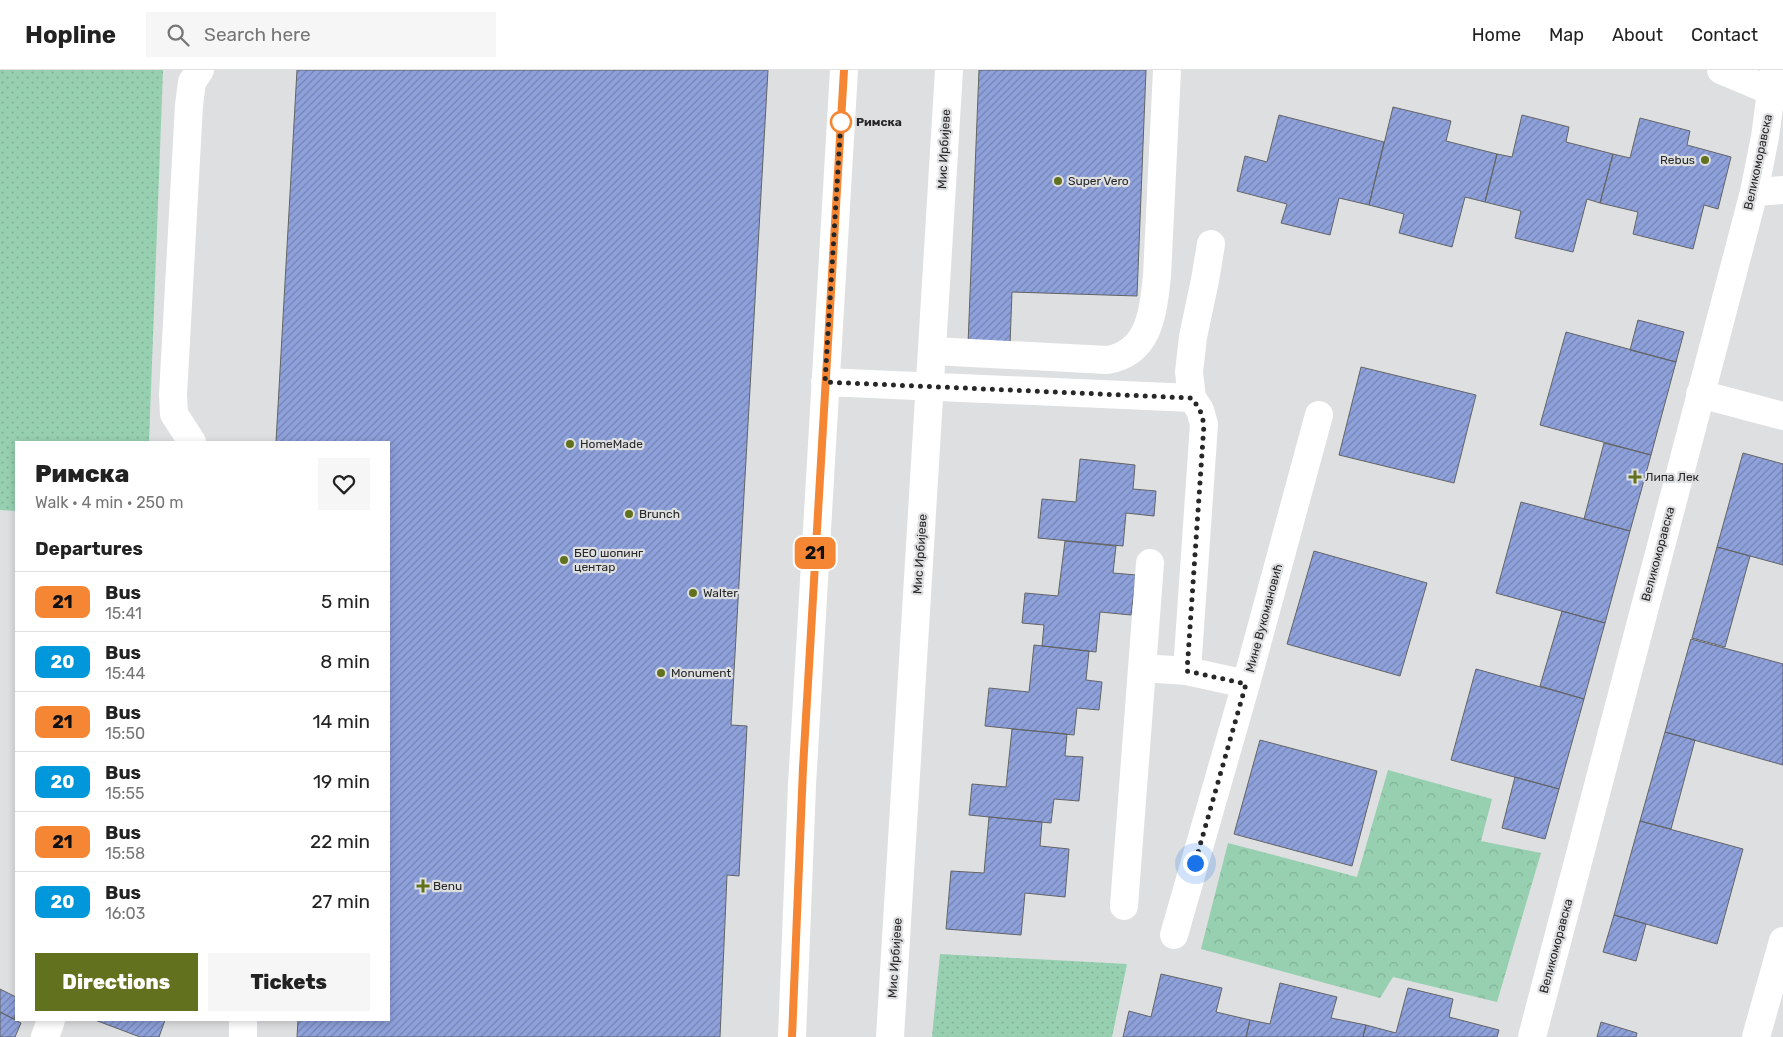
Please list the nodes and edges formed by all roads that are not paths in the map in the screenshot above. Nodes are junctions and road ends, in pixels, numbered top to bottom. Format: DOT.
graph roads {
  1 [pos="200,70"];
  2 [pos="844,70"];
  3 [pos="949,70"];
  4 [pos="1167,70"];
  5 [pos="1721,70"];
  6 [pos="1776,86"];
  7 [pos="1783,190"];
  8 [pos="1754,192"];
  9 [pos="1211,244"];
  10 [pos="932,351"];
  11 [pos="825,382"];
  12 [pos="930,388"];
  13 [pos="1700,394"];
  14 [pos="1192,398"];
  15 [pos="1318,415"];
  16 [pos="1783,416"];
  17 [pos="191,441"];
  18 [pos="1150,563"];
  19 [pos="1142,668"];
  20 [pos="1187,671"];
  21 [pos="1246,684"];
  22 [pos="1124,906"];
  23 [pos="1174,935"];
  24 [pos="1783,941"];
  25 [pos="51,1021"];
  26 [pos="243,1021"];
  27 [pos="45,1037"];
  28 [pos="243,1037"];
  29 [pos="792,1037"];
  30 [pos="890,1037"];
  31 [pos="1532,1037"];
  32 [pos="1756,1037"];
  1 -- 17 [label="street"];
  2 -- 11 [label="street"];
  3 -- 10 [label="street, Мис Ирбијеве"];
  4 -- 10 [label="street"];
  5 -- 6 [label="street"];
  6 -- 8 [label="street, Великоморавска"];
  7 -- 8 [label="street"];
  8 -- 13 [label="street, Великоморавска"];
  9 -- 14 [label="street"];
  10 -- 12 [label="street, Мис Ирбијеве"];
  11 -- 12 [label="street"];
  11 -- 29 [label="street"];
  12 -- 14 [label="street"];
  12 -- 30 [label="street, Мис Ирбијеве"];
  13 -- 16 [label="street"];
  13 -- 31 [label="street, Великоморавска"];
  14 -- 20 [label="street"];
  15 -- 21 [label="street, Мине Вукомановић"];
  18 -- 19 [label="street"];
  19 -- 20 [label="street"];
  19 -- 22 [label="street"];
  20 -- 21 [label="street"];
  21 -- 23 [label="street, Мине Вукомановић"];
  24 -- 32 [label="street"];
  25 -- 27 [label="street"];
  26 -- 28 [label="street"];
}
